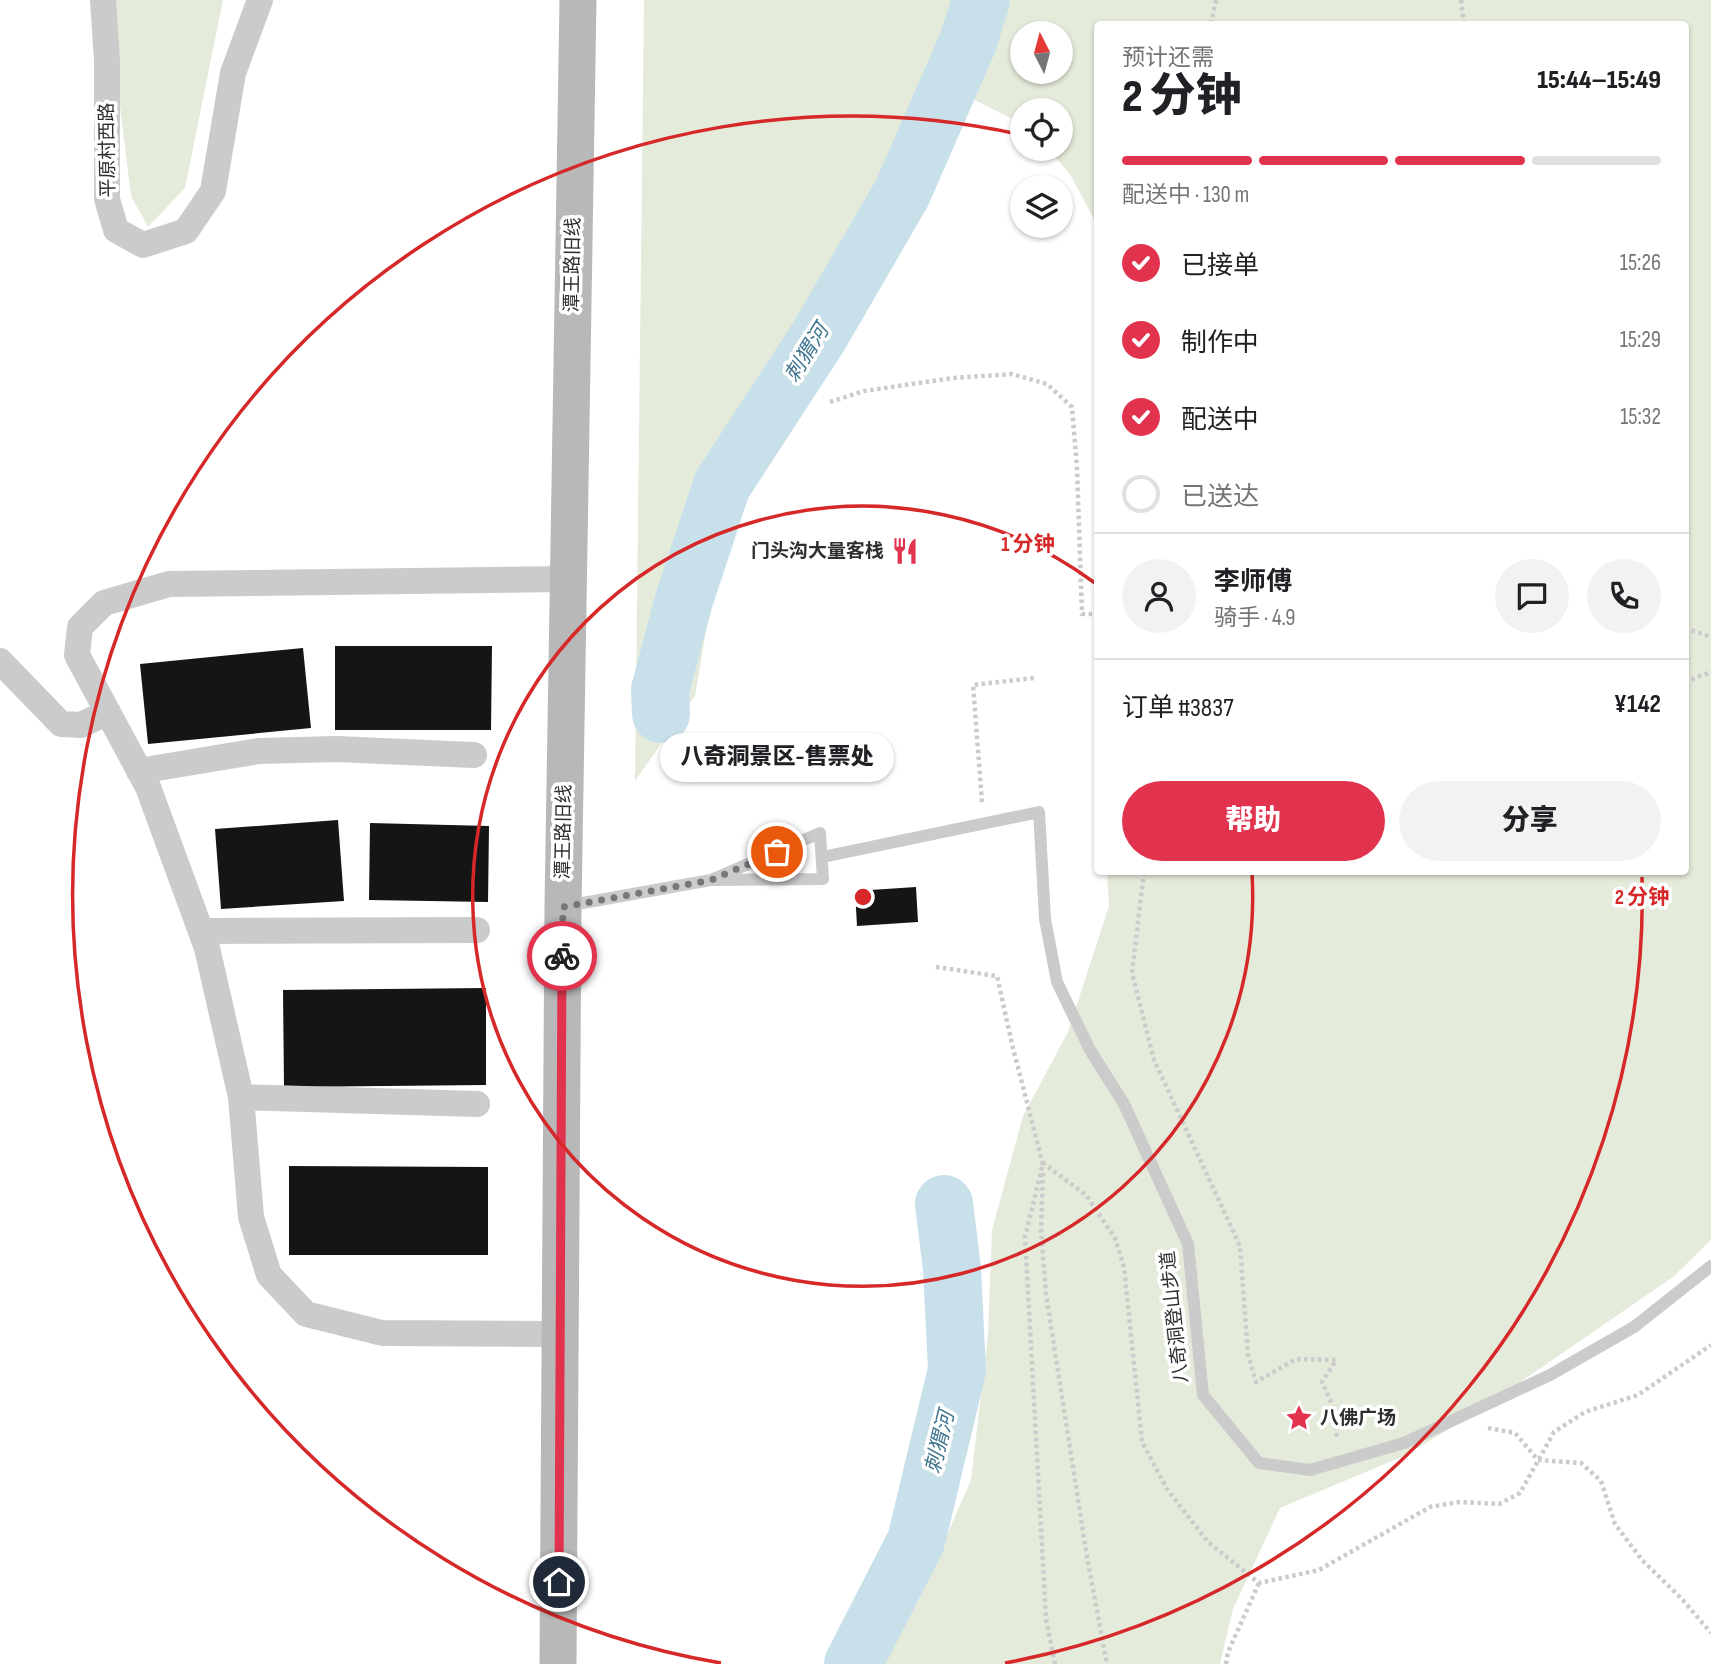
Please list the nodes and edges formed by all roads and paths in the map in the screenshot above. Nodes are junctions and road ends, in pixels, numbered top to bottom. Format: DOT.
graph roads {
  1 [pos="103,0"];
  2 [pos="260,0"];
  3 [pos="578,0"];
  4 [pos="1216,0"];
  5 [pos="1461,0"];
  6 [pos="1212,21"];
  7 [pos="1464,21"];
  8 [pos="830,402"];
  9 [pos="567,579"];
  10 [pos="1094,614"];
  11 [pos="1689,629"];
  12 [pos="1711,636"];
  13 [pos="0,662"];
  14 [pos="1711,672"];
  15 [pos="1034,678"];
  16 [pos="1689,680"];
  17 [pos="108,712"];
  18 [pos="474,755"];
  19 [pos="139,771"];
  20 [pos="983,824"];
  21 [pos="822,857"];
  22 [pos="1144,875"];
  23 [pos="711,880"];
  24 [pos="563,907"];
  25 [pos="477,930"];
  26 [pos="201,931"];
  27 [pos="936,967"];
  28 [pos="241,1097"];
  29 [pos="477,1104"];
  30 [pos="1043,1163"];
  31 [pos="1711,1266"];
  32 [pos="560,1334"];
  33 [pos="1711,1345"];
  34 [pos="1449,1422"];
  35 [pos="1538,1460"];
  36 [pos="1338,1463"];
  37 [pos="1259,1583"];
  38 [pos="1711,1633"];
  39 [pos="558,1664"];
  40 [pos="1055,1664"];
  41 [pos="1107,1664"];
  42 [pos="1226,1664"];
  1 -- 2 [label="street, 平原村西路"];
  3 -- 9 [label="main road, 潭王路旧线"];
  4 -- 6 [label="path"];
  5 -- 7 [label="path"];
  8 -- 10 [label="path"];
  9 -- 17 [label="street"];
  9 -- 24 [label="main road, 潭王路旧线"];
  11 -- 12 [label="path"];
  13 -- 17 [label="street"];
  14 -- 16 [label="path"];
  15 -- 20 [label="path"];
  17 -- 19 [label="street"];
  18 -- 19 [label="street"];
  19 -- 26 [label="street"];
  20 -- 21 [label="lane, 八奇洞登山步道"];
  20 -- 36 [label="lane, 八奇洞登山步道"];
  21 -- 23 [label="lane"];
  21 -- 23 [label="lane"];
  22 -- 36 [label="path"];
  23 -- 24 [label="lane"];
  24 -- 32 [label="main road, 潭王路旧线"];
  25 -- 26 [label="street"];
  26 -- 28 [label="street"];
  27 -- 30 [label="path"];
  28 -- 29 [label="street"];
  28 -- 32 [label="street"];
  30 -- 37 [label="path"];
  30 -- 40 [label="path"];
  30 -- 41 [label="path"];
  31 -- 34 [label="lane, 八奇洞登山步道"];
  32 -- 39 [label="main road, 潭王路旧线"];
  33 -- 35 [label="path"];
  34 -- 35 [label="path"];
  34 -- 36 [label="lane, 八奇洞登山步道"];
  35 -- 37 [label="path"];
  35 -- 38 [label="path"];
  37 -- 42 [label="path"];
}
